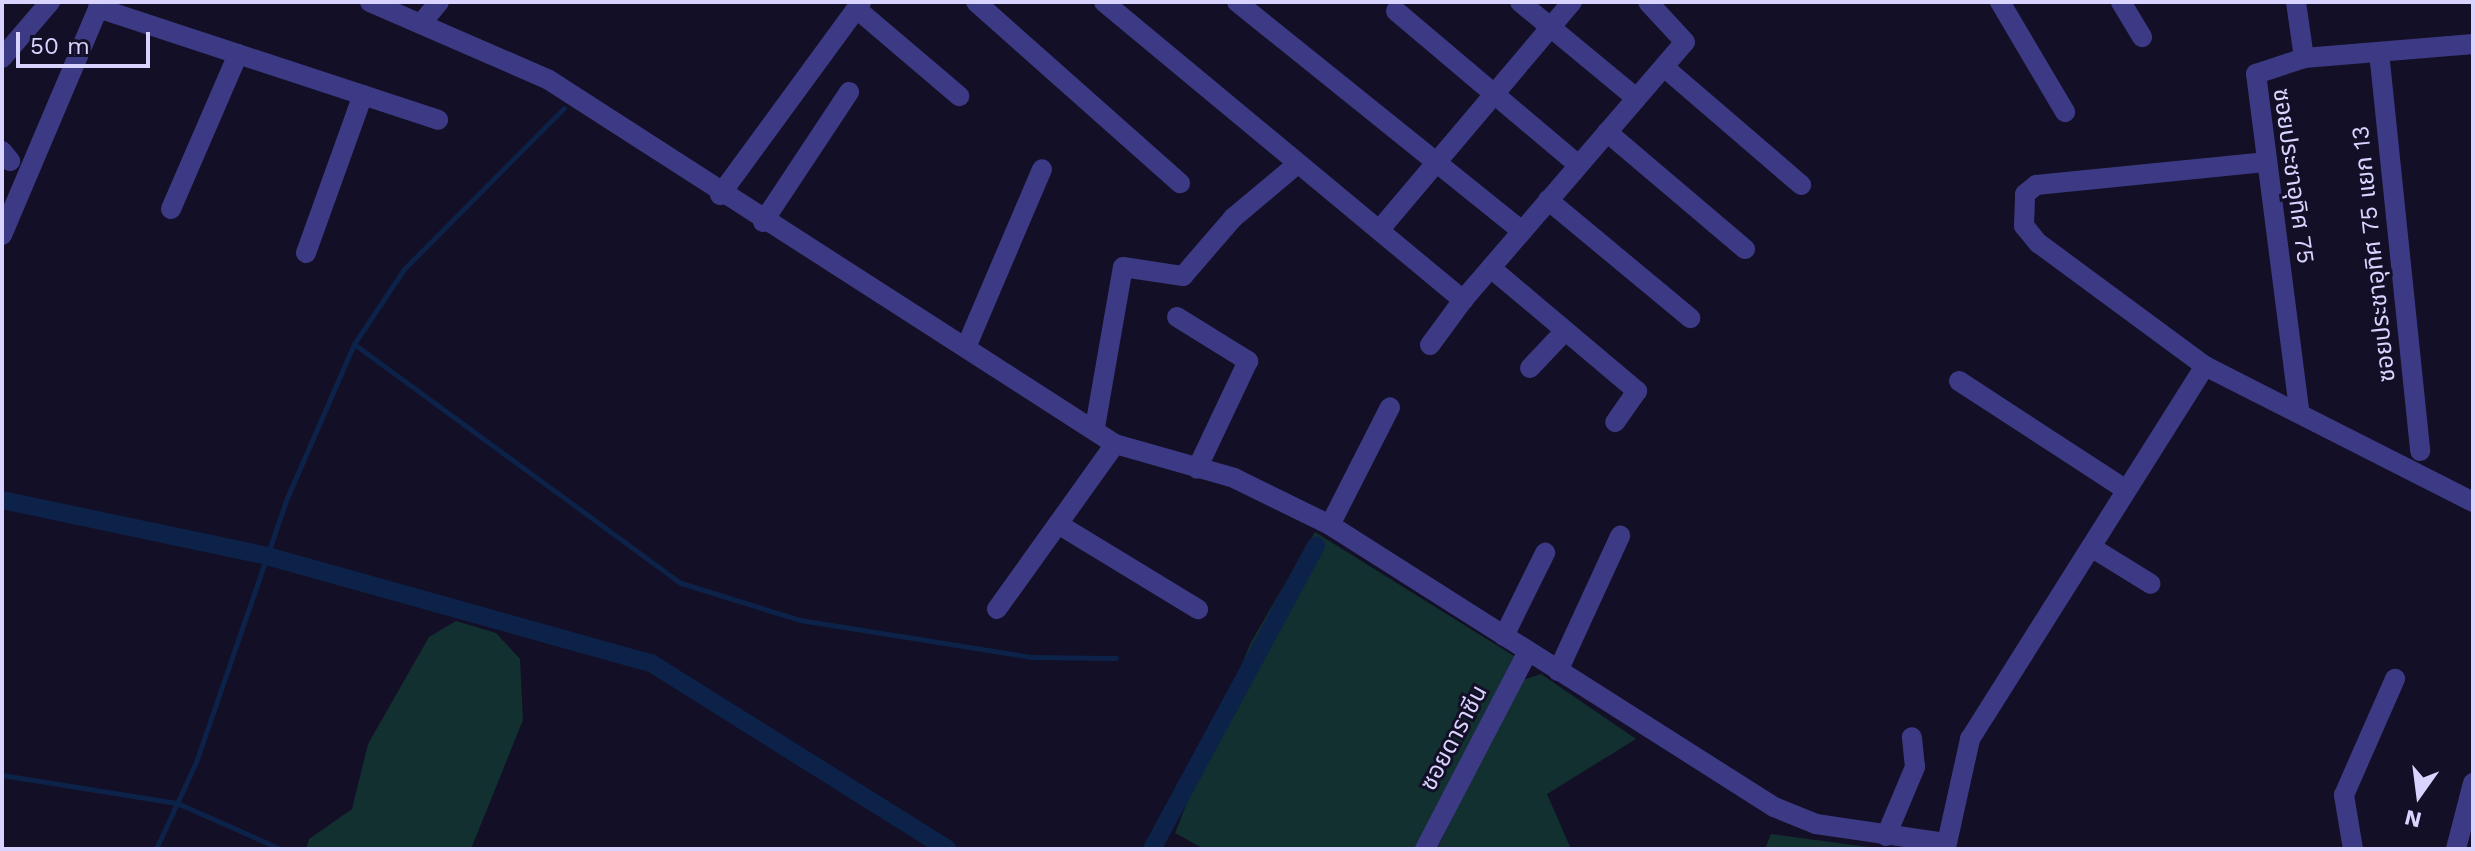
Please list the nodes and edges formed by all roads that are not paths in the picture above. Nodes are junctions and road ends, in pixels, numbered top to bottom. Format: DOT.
graph roads {
  1 [pos="50,2"];
  2 [pos="370,2"];
  3 [pos="439,2"];
  4 [pos="976,2"];
  5 [pos="1104,2"];
  6 [pos="1237,2"];
  7 [pos="1520,2"];
  8 [pos="1572,2"];
  9 [pos="1648,2"];
  10 [pos="2000,2"];
  11 [pos="2121,2"];
  12 [pos="2296,2"];
  13 [pos="95,6"];
  14 [pos="860,6"];
  15 [pos="1396,11"];
  16 [pos="424,20"];
  17 [pos="1552,29"];
  18 [pos="2142,37"];
  19 [pos="2473,44"];
  20 [pos="2379,52"];
  21 [pos="238,54"];
  22 [pos="2,58"];
  23 [pos="2304,58"];
  24 [pos="1664,67"];
  25 [pos="849,92"];
  26 [pos="363,95"];
  27 [pos="1495,95"];
  28 [pos="959,96"];
  29 [pos="1636,98"];
  30 [pos="2065,112"];
  31 [pos="438,120"];
  32 [pos="1607,132"];
  33 [pos="1440,160"];
  34 [pos="2265,162"];
  35 [pos="1577,164"];
  36 [pos="1295,166"];
  37 [pos="1042,169"];
  38 [pos="1180,183"];
  39 [pos="1801,185"];
  40 [pos="720,195"];
  41 [pos="1548,200"];
  42 [pos="171,209"];
  43 [pos="763,222"];
  44 [pos="1381,228"];
  45 [pos="1522,231"];
  46 [pos="2,235"];
  47 [pos="1745,249"];
  48 [pos="306,253"];
  49 [pos="1491,268"];
  50 [pos="1463,300"];
  51 [pos="1177,317"];
  52 [pos="1690,318"];
  53 [pos="1565,331"];
  54 [pos="967,345"];
  55 [pos="1430,345"];
  56 [pos="2205,366"];
  57 [pos="1530,368"];
  58 [pos="1959,381"];
  59 [pos="1390,407"];
  60 [pos="2299,409"];
  61 [pos="1615,422"];
  62 [pos="1095,427"];
  63 [pos="1115,444"];
  64 [pos="2420,451"];
  65 [pos="1197,469"];
  66 [pos="2126,490"];
  67 [pos="2473,502"];
  68 [pos="1058,524"];
  69 [pos="1330,525"];
  70 [pos="1620,536"];
  71 [pos="2091,547"];
  72 [pos="1545,553"];
  73 [pos="2151,584"];
  74 [pos="997,609"];
  75 [pos="1198,609"];
  76 [pos="1504,636"];
  77 [pos="1528,651"];
  78 [pos="1558,671"];
  79 [pos="2395,679"];
  80 [pos="1912,737"];
  81 [pos="2473,783"];
  82 [pos="1886,836"];
  83 [pos="1940,846"];
  84 [pos="1425,849"];
  85 [pos="2353,849"];
  86 [pos="2456,849"];
  1 -- 22 [label="street"];
  2 -- 16 [label="street"];
  3 -- 16 [label="street"];
  4 -- 38 [label="street"];
  5 -- 36 [label="street"];
  6 -- 33 [label="street"];
  7 -- 17 [label="street"];
  8 -- 17 [label="street"];
  9 -- 24 [label="street"];
  10 -- 30 [label="street"];
  11 -- 18 [label="street"];
  12 -- 23 [label="street"];
  13 -- 21 [label="street"];
  13 -- 46 [label="street"];
  14 -- 28 [label="street"];
  14 -- 40 [label="street"];
  15 -- 27 [label="street"];
  16 -- 40 [label="street"];
  17 -- 27 [label="street"];
  17 -- 29 [label="street"];
  19 -- 20 [label="street, ซอยประชาอุทิศ 75"];
  20 -- 23 [label="street, ซอยประชาอุทิศ 75"];
  20 -- 64 [label="street, ซอยประชาอุทิศ 75 แยก 13"];
  21 -- 26 [label="street"];
  21 -- 42 [label="street"];
  23 -- 34 [label="street, ซอยประชาอุทิศ 75"];
  24 -- 29 [label="street"];
  24 -- 39 [label="street"];
  25 -- 43 [label="street"];
  26 -- 31 [label="street"];
  26 -- 48 [label="street"];
  27 -- 33 [label="street"];
  27 -- 35 [label="street"];
  29 -- 32 [label="street"];
  32 -- 35 [label="street"];
  32 -- 47 [label="street"];
  33 -- 44 [label="street"];
  33 -- 45 [label="street"];
  34 -- 56 [label="street"];
  34 -- 60 [label="street, ซอยประชาอุทิศ 75"];
  35 -- 41 [label="street"];
  36 -- 44 [label="street"];
  36 -- 62 [label="street"];
  37 -- 54 [label="street"];
  40 -- 43 [label="street"];
  41 -- 45 [label="street"];
  41 -- 52 [label="street"];
  43 -- 54 [label="street"];
  44 -- 50 [label="street"];
  45 -- 49 [label="street"];
  49 -- 50 [label="street"];
  49 -- 53 [label="street"];
  50 -- 55 [label="street"];
  51 -- 65 [label="street"];
  53 -- 57 [label="street"];
  53 -- 61 [label="street"];
  54 -- 62 [label="street"];
  56 -- 60 [label="street"];
  56 -- 66 [label="street"];
  58 -- 66 [label="street"];
  59 -- 69 [label="street"];
  60 -- 67 [label="street"];
  62 -- 63 [label="street"];
  63 -- 65 [label="street"];
  63 -- 68 [label="street"];
  65 -- 69 [label="street"];
  66 -- 71 [label="street"];
  68 -- 74 [label="street"];
  68 -- 75 [label="street"];
  69 -- 76 [label="street"];
  70 -- 78 [label="street"];
  71 -- 73 [label="street"];
  71 -- 83 [label="street"];
  72 -- 76 [label="street"];
  76 -- 77 [label="street"];
  77 -- 78 [label="street"];
  77 -- 84 [label="street, ซอยดาราซีน"];
  78 -- 82 [label="street"];
  79 -- 85 [label="street"];
  80 -- 82 [label="street"];
  81 -- 86 [label="street"];
  82 -- 83 [label="street"];
}
